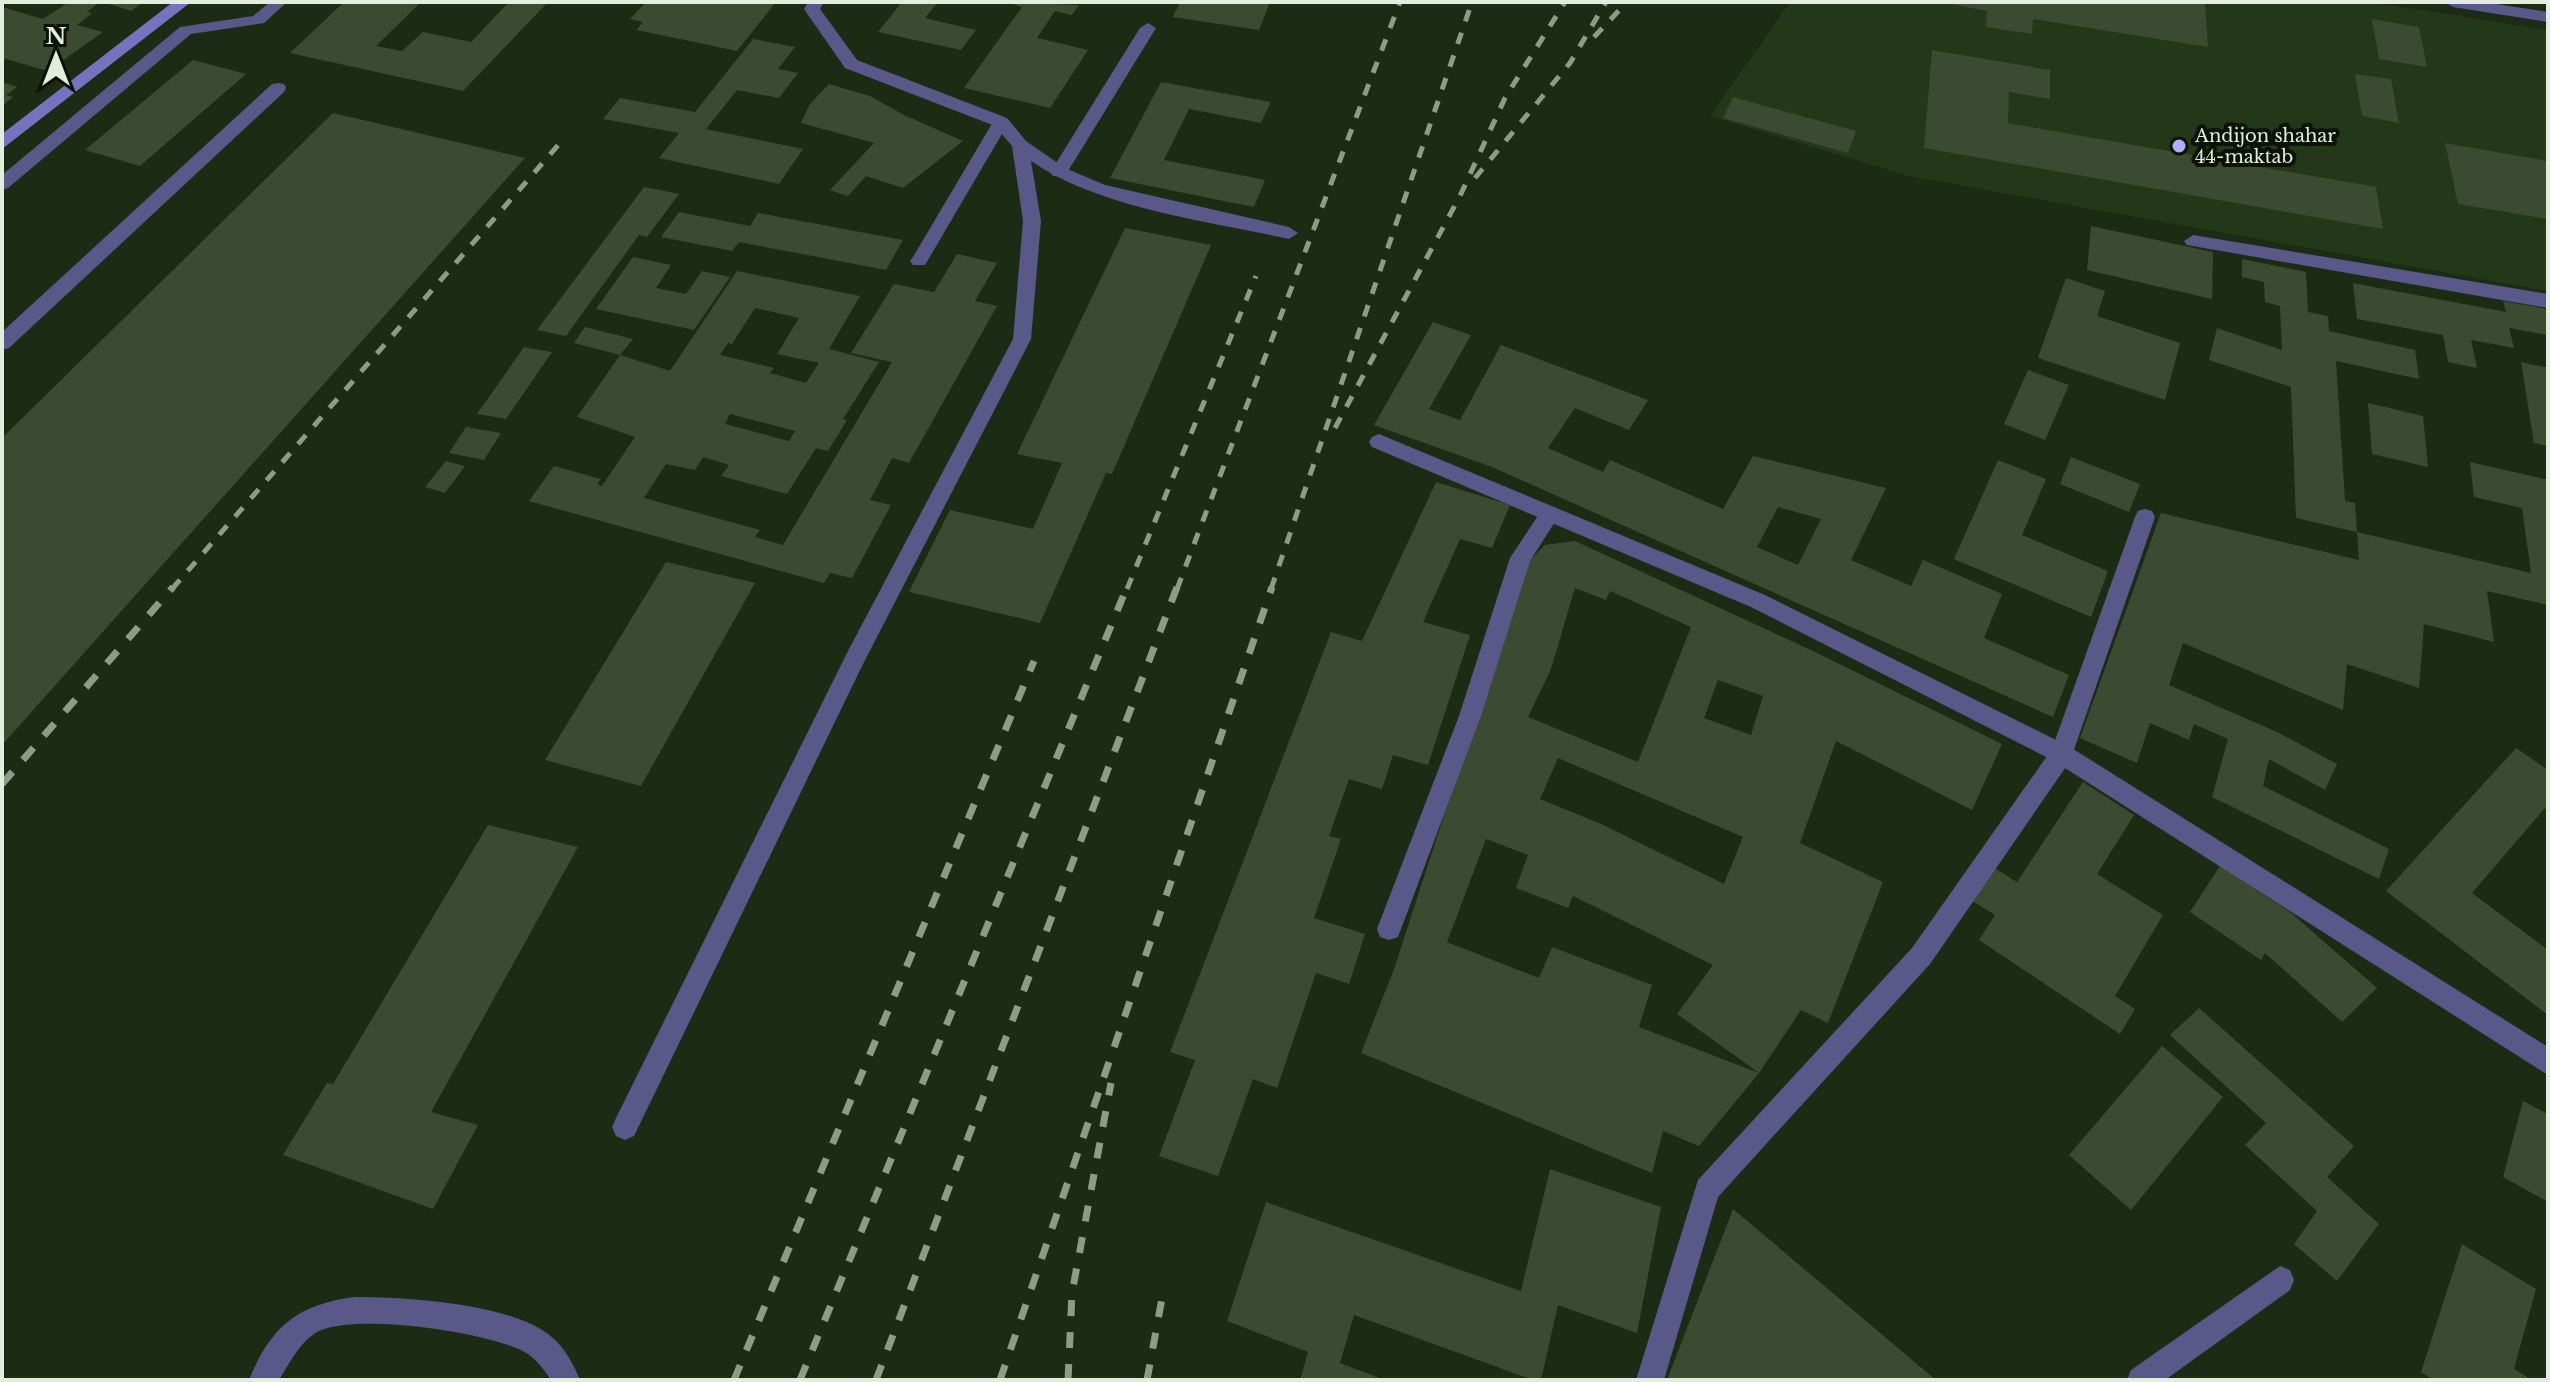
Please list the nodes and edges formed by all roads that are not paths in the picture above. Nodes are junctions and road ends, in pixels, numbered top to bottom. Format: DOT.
graph roads {
  1 [pos="183,2"];
  2 [pos="279,2"];
  3 [pos="816,2"];
  4 [pos="2453,2"];
  5 [pos="2536,11"];
  6 [pos="1148,28"];
  7 [pos="278,88"];
  8 [pos="1001,122"];
  9 [pos="2,143"];
  10 [pos="1020,145"];
  11 [pos="1059,172"];
  12 [pos="2,184"];
  13 [pos="1289,233"];
  14 [pos="2193,241"];
  15 [pos="919,261"];
  16 [pos="2548,301"];
  17 [pos="2,343"];
  18 [pos="1379,442"];
  19 [pos="1550,514"];
  20 [pos="2145,517"];
  21 [pos="2062,754"];
  22 [pos="1389,929"];
  23 [pos="2548,1062"];
  24 [pos="625,1127"];
  25 [pos="2280,1280"];
  26 [pos="263,1380"];
  27 [pos="566,1380"];
  28 [pos="1650,1380"];
  29 [pos="2141,1380"];
  1 -- 9 [label="main road"];
  2 -- 12 [label="street"];
  3 -- 8 [label="street"];
  4 -- 5 [label="street"];
  6 -- 11 [label="street"];
  7 -- 17 [label="street"];
  8 -- 10 [label="street"];
  8 -- 15 [label="street"];
  10 -- 11 [label="street"];
  10 -- 24 [label="street"];
  11 -- 13 [label="street"];
  14 -- 16 [label="street"];
  18 -- 19 [label="street"];
  19 -- 21 [label="street"];
  19 -- 22 [label="street"];
  20 -- 21 [label="street"];
  21 -- 23 [label="street"];
  21 -- 28 [label="street"];
  25 -- 29 [label="street"];
  26 -- 27 [label="street"];
}
